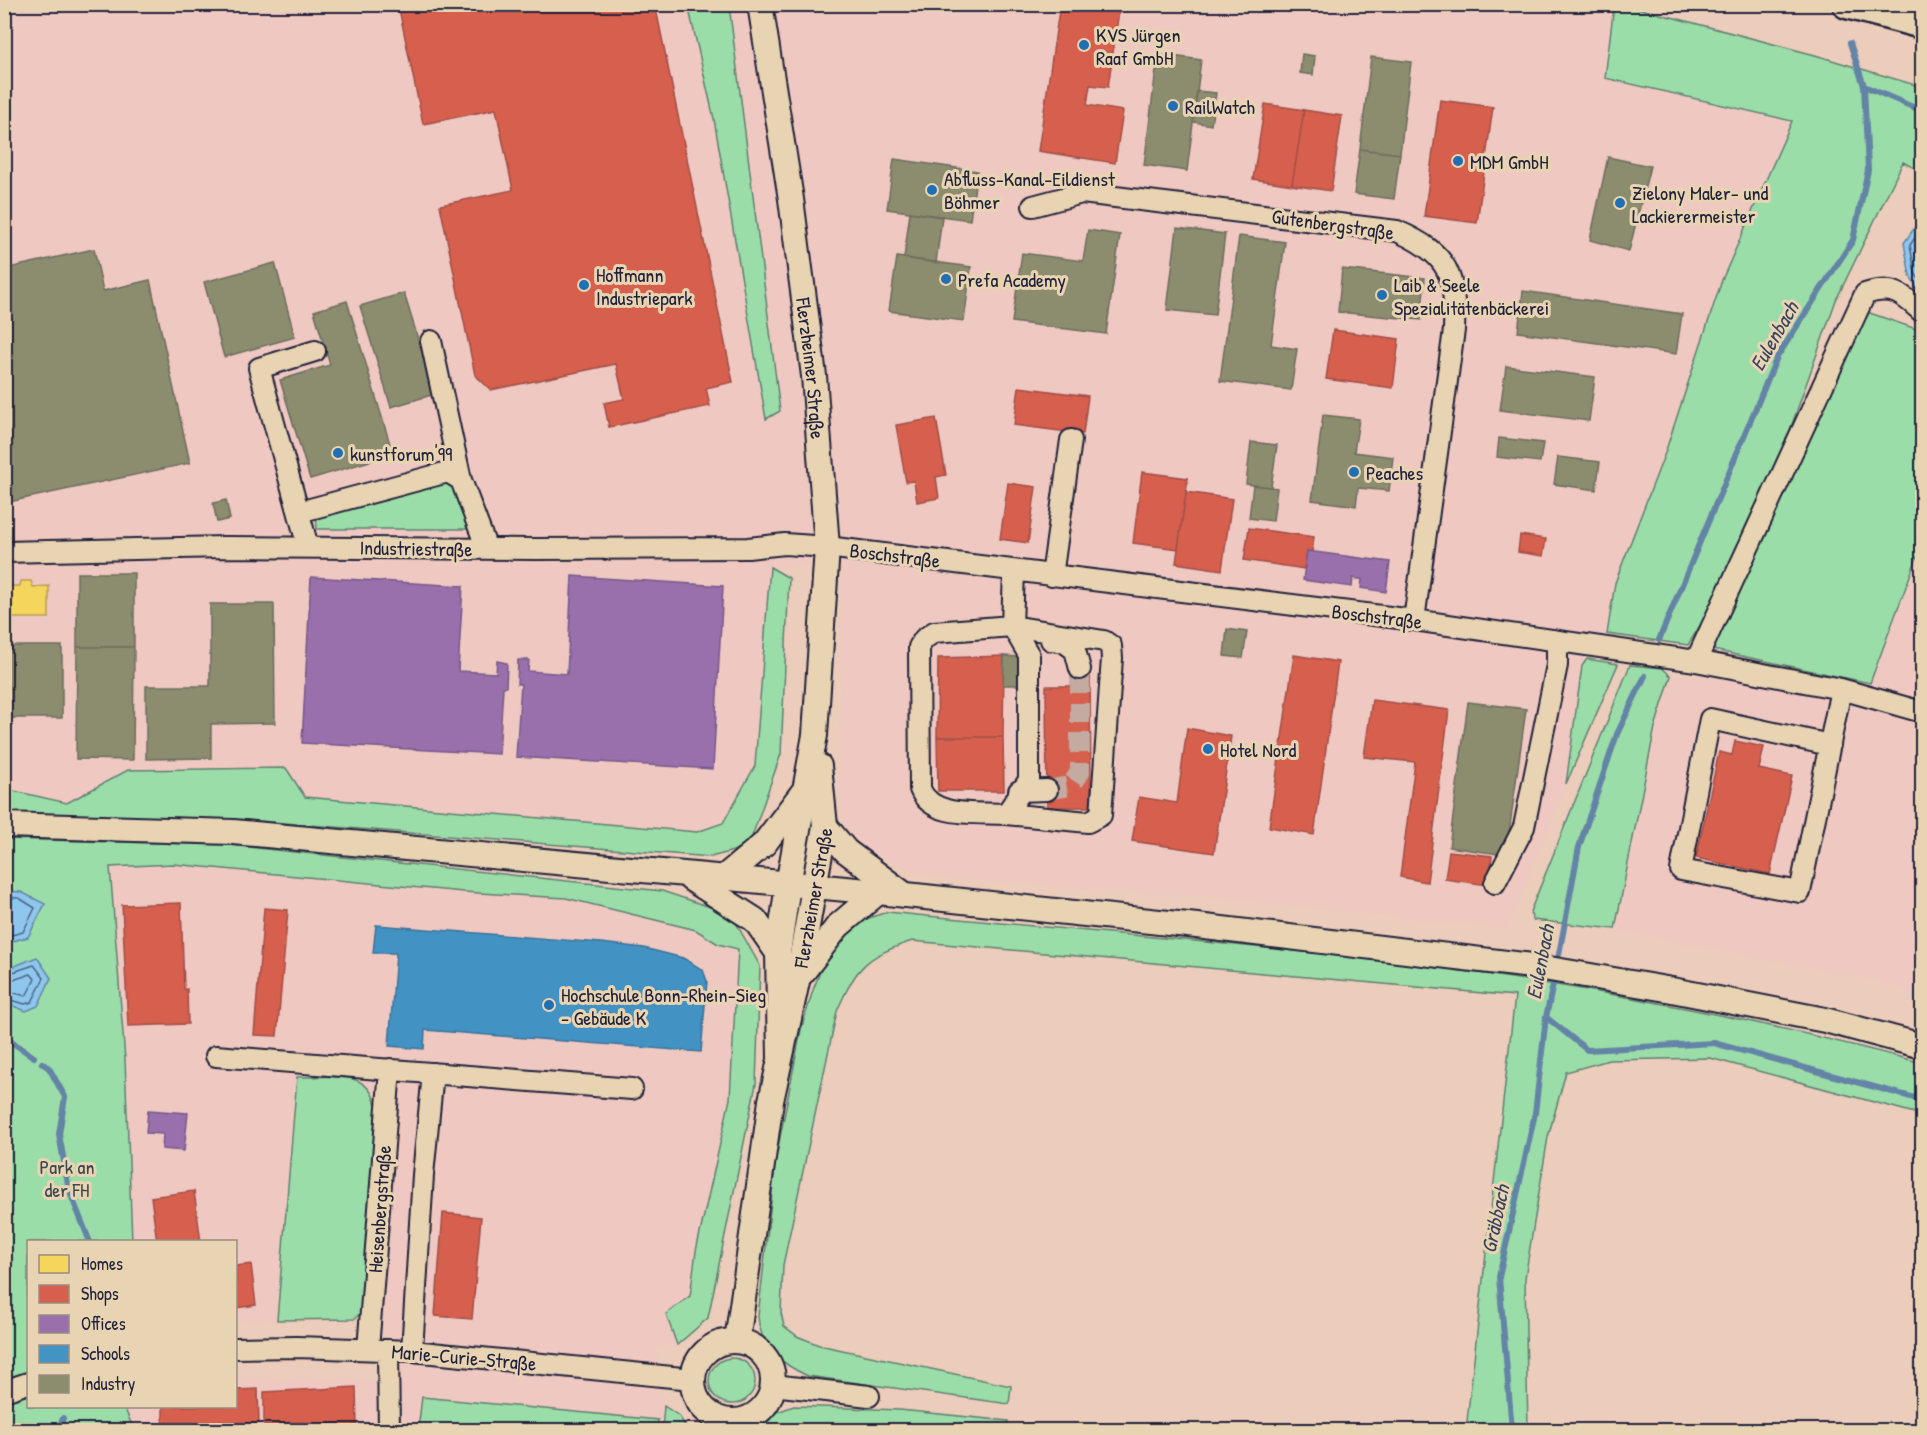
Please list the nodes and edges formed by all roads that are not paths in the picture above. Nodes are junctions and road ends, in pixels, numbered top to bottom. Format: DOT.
graph roads {
  1 [pos="760,4"];
  2 [pos="1847,4"];
  3 [pos="1923,24"];
  4 [pos="1033,206"];
  5 [pos="1923,312"];
  6 [pos="431,341"];
  7 [pos="315,351"];
  8 [pos="1071,440"];
  9 [pos="461,480"];
  10 [pos="299,512"];
  11 [pos="308,547"];
  12 [pos="827,547"];
  13 [pos="487,549"];
  14 [pos="4,552"];
  15 [pos="1014,571"];
  16 [pos="1052,576"];
  17 [pos="1414,620"];
  18 [pos="1012,626"];
  19 [pos="1557,641"];
  20 [pos="1696,661"];
  21 [pos="1080,669"];
  22 [pos="1841,689"];
  23 [pos="1923,712"];
  24 [pos="815,735"];
  25 [pos="1830,745"];
  26 [pos="808,786"];
  27 [pos="1047,790"];
  28 [pos="1019,791"];
  29 [pos="1006,814"];
  30 [pos="4,825"];
  31 [pos="825,826"];
  32 [pos="684,875"];
  33 [pos="722,879"];
  34 [pos="1495,883"];
  35 [pos="788,885"];
  36 [pos="815,887"];
  37 [pos="878,892"];
  38 [pos="905,895"];
  39 [pos="778,953"];
  40 [pos="798,977"];
  41 [pos="1923,1046"];
  42 [pos="216,1056"];
  43 [pos="780,1058"];
  44 [pos="390,1069"];
  45 [pos="433,1073"];
  46 [pos="632,1089"];
  47 [pos="737,1341"];
  48 [pos="237,1348"];
  49 [pos="378,1350"];
  50 [pos="412,1351"];
  51 [pos="692,1379"];
  52 [pos="27,1383"];
  53 [pos="773,1385"];
  54 [pos="4,1391"];
  55 [pos="869,1396"];
  56 [pos="724,1426"];
  57 [pos="389,1431"];
  1 -- 12 [label="main road, Flerzheimer Straße"];
  2 -- 3 [label="highway"];
  4 -- 17 [label="street, Gutenbergstraße"];
  5 -- 20 [label="street"];
  6 -- 9 [label="street"];
  7 -- 10 [label="street"];
  8 -- 16 [label="street"];
  9 -- 10 [label="street"];
  9 -- 13 [label="street"];
  10 -- 11 [label="street"];
  11 -- 13 [label="street, Industriestraße"];
  11 -- 14 [label="street, Industriestraße"];
  12 -- 13 [label="street, Industriestraße"];
  12 -- 15 [label="street, Boschstraße"];
  12 -- 24 [label="main road, Flerzheimer Straße"];
  15 -- 16 [label="street, Boschstraße"];
  15 -- 18 [label="street"];
  16 -- 17 [label="street, Boschstraße"];
  17 -- 19 [label="street, Boschstraße"];
  18 -- 21 [label="street"];
  18 -- 28 [label="street"];
  18 -- 29 [label="street"];
  18 -- 29 [label="street"];
  19 -- 20 [label="street, Boschstraße"];
  19 -- 34 [label="street"];
  20 -- 22 [label="street, Boschstraße"];
  22 -- 23 [label="street, Boschstraße"];
  22 -- 25 [label="street"];
  24 -- 26 [label="main road, Flerzheimer Straße"];
  24 -- 31 [label="main road, Flerzheimer Straße"];
  25 -- 25 [label="street"];
  26 -- 33 [label="main road"];
  26 -- 35 [label="main road, Flerzheimer Straße"];
  27 -- 28 [label="street"];
  28 -- 29 [label="street"];
  30 -- 32 [label="main road"];
  31 -- 36 [label="main road, Flerzheimer Straße"];
  31 -- 38 [label="main road"];
  32 -- 33 [label="main road"];
  32 -- 39 [label="main road"];
  33 -- 35 [label="main road"];
  35 -- 36 [label="main road"];
  35 -- 39 [label="main road, Flerzheimer Straße"];
  36 -- 37 [label="main road"];
  36 -- 40 [label="main road, Flerzheimer Straße"];
  37 -- 38 [label="main road"];
  37 -- 40 [label="main road"];
  38 -- 41 [label="main road"];
  39 -- 43 [label="main road, Flerzheimer Straße"];
  40 -- 43 [label="main road, Flerzheimer Straße"];
  42 -- 44 [label="street"];
  43 -- 47 [label="main road, Flerzheimer Straße"];
  44 -- 45 [label="street"];
  44 -- 49 [label="street, Heisenbergstraße"];
  45 -- 46 [label="street"];
  45 -- 50 [label="street, Heisenbergstraße"];
  47 -- 51 [label="main road"];
  47 -- 53 [label="main road"];
  48 -- 49 [label="street, Marie-Curie-Straße"];
  49 -- 50 [label="street, Marie-Curie-Straße"];
  49 -- 57 [label="street, Heisenbergstraße"];
  50 -- 51 [label="street, Marie-Curie-Straße"];
  51 -- 56 [label="main road"];
  52 -- 54 [label="street"];
  53 -- 55 [label="street"];
  53 -- 56 [label="main road"];
}
